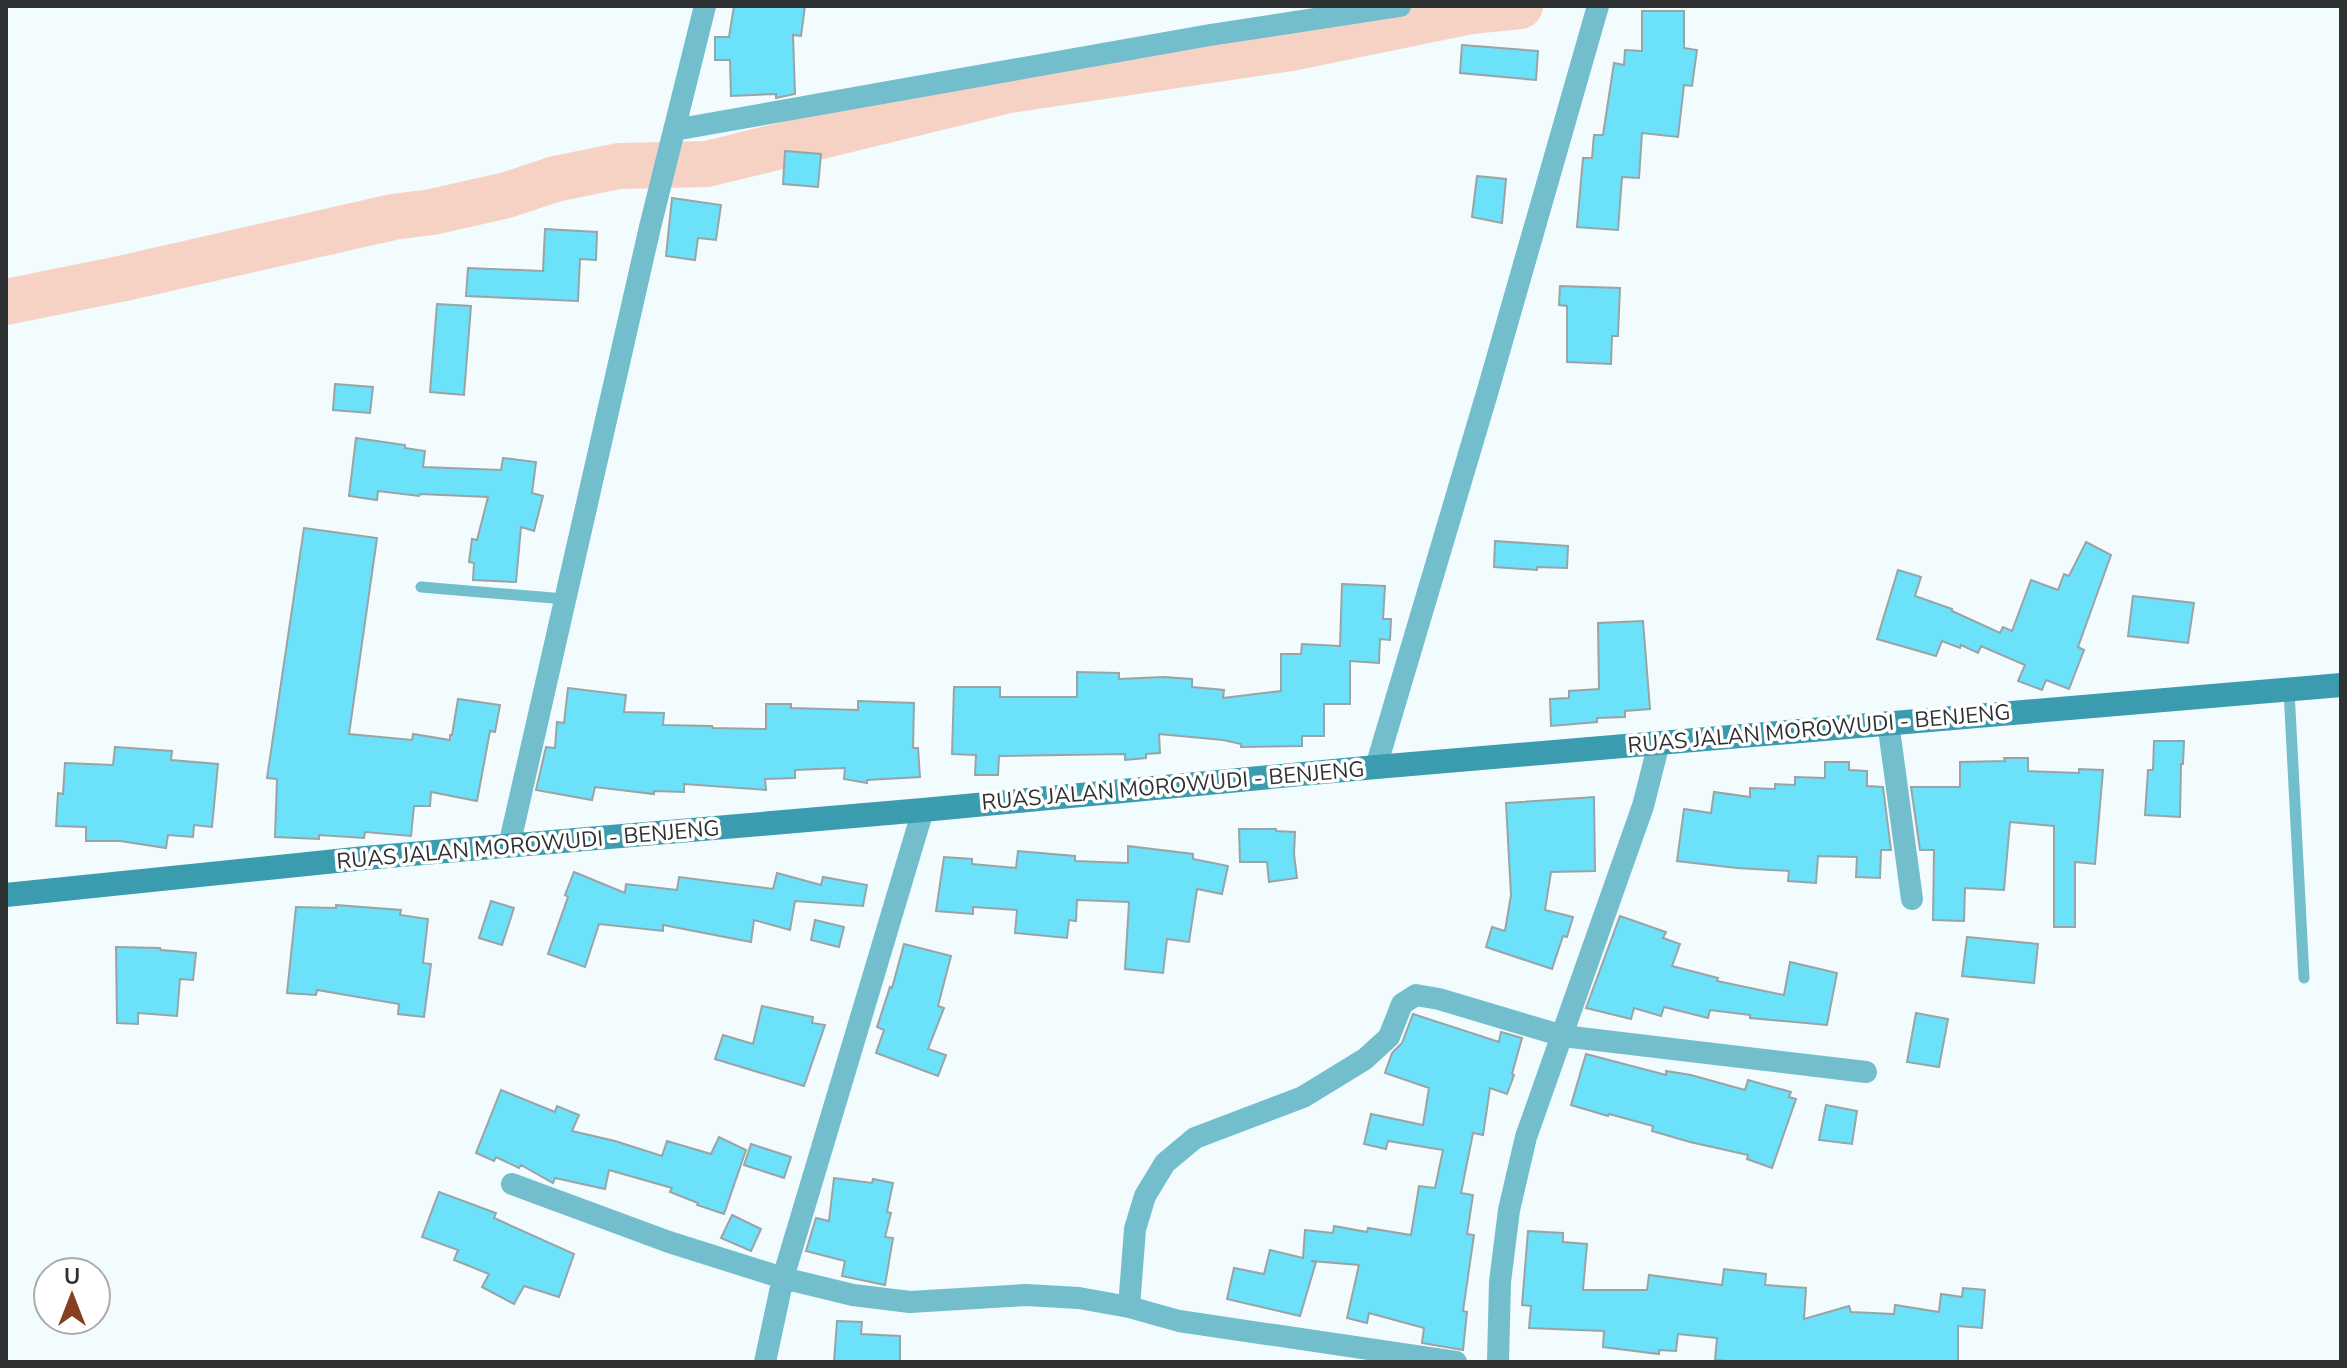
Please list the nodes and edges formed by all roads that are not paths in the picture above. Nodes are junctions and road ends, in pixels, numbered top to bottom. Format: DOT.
graph roads {
  1 [pos="705,6"];
  2 [pos="1400,6"];
  3 [pos="1598,6"];
  4 [pos="674,130"];
  5 [pos="421,587"];
  6 [pos="565,599"];
  7 [pos="2341,685"];
  8 [pos="2289,690"];
  9 [pos="1888,722"];
  10 [pos="1659,743"];
  11 [pos="1376,767"];
  12 [pos="923,810"];
  13 [pos="509,846"];
  14 [pos="6,895"];
  15 [pos="1912,899"];
  16 [pos="2304,978"];
  17 [pos="1563,1036"];
  18 [pos="1866,1072"];
  19 [pos="512,1184"];
  20 [pos="783,1278"];
  21 [pos="1129,1307"];
  22 [pos="765,1362"];
  23 [pos="1456,1362"];
  24 [pos="1498,1362"];
  1 -- 4 [label="street"];
  2 -- 4 [label="street"];
  3 -- 11 [label="street"];
  4 -- 6 [label="street"];
  5 -- 6 [label="lane"];
  6 -- 13 [label="street"];
  7 -- 8 [label="main road, RUAS JALAN MOROWUDI - BENJENG"];
  8 -- 9 [label="main road, RUAS JALAN MOROWUDI - BENJENG"];
  8 -- 16 [label="lane"];
  9 -- 10 [label="main road, RUAS JALAN MOROWUDI - BENJENG"];
  9 -- 15 [label="street"];
  10 -- 11 [label="main road, RUAS JALAN MOROWUDI - BENJENG"];
  10 -- 17 [label="street"];
  11 -- 12 [label="main road, RUAS JALAN MOROWUDI - BENJENG"];
  12 -- 13 [label="main road, RUAS JALAN MOROWUDI - BENJENG"];
  12 -- 20 [label="street"];
  13 -- 14 [label="main road, RUAS JALAN MOROWUDI - BENJENG"];
  17 -- 18 [label="street"];
  17 -- 21 [label="street"];
  17 -- 24 [label="street"];
  19 -- 20 [label="street"];
  20 -- 21 [label="street"];
  20 -- 22 [label="street"];
  21 -- 23 [label="street"];
}
